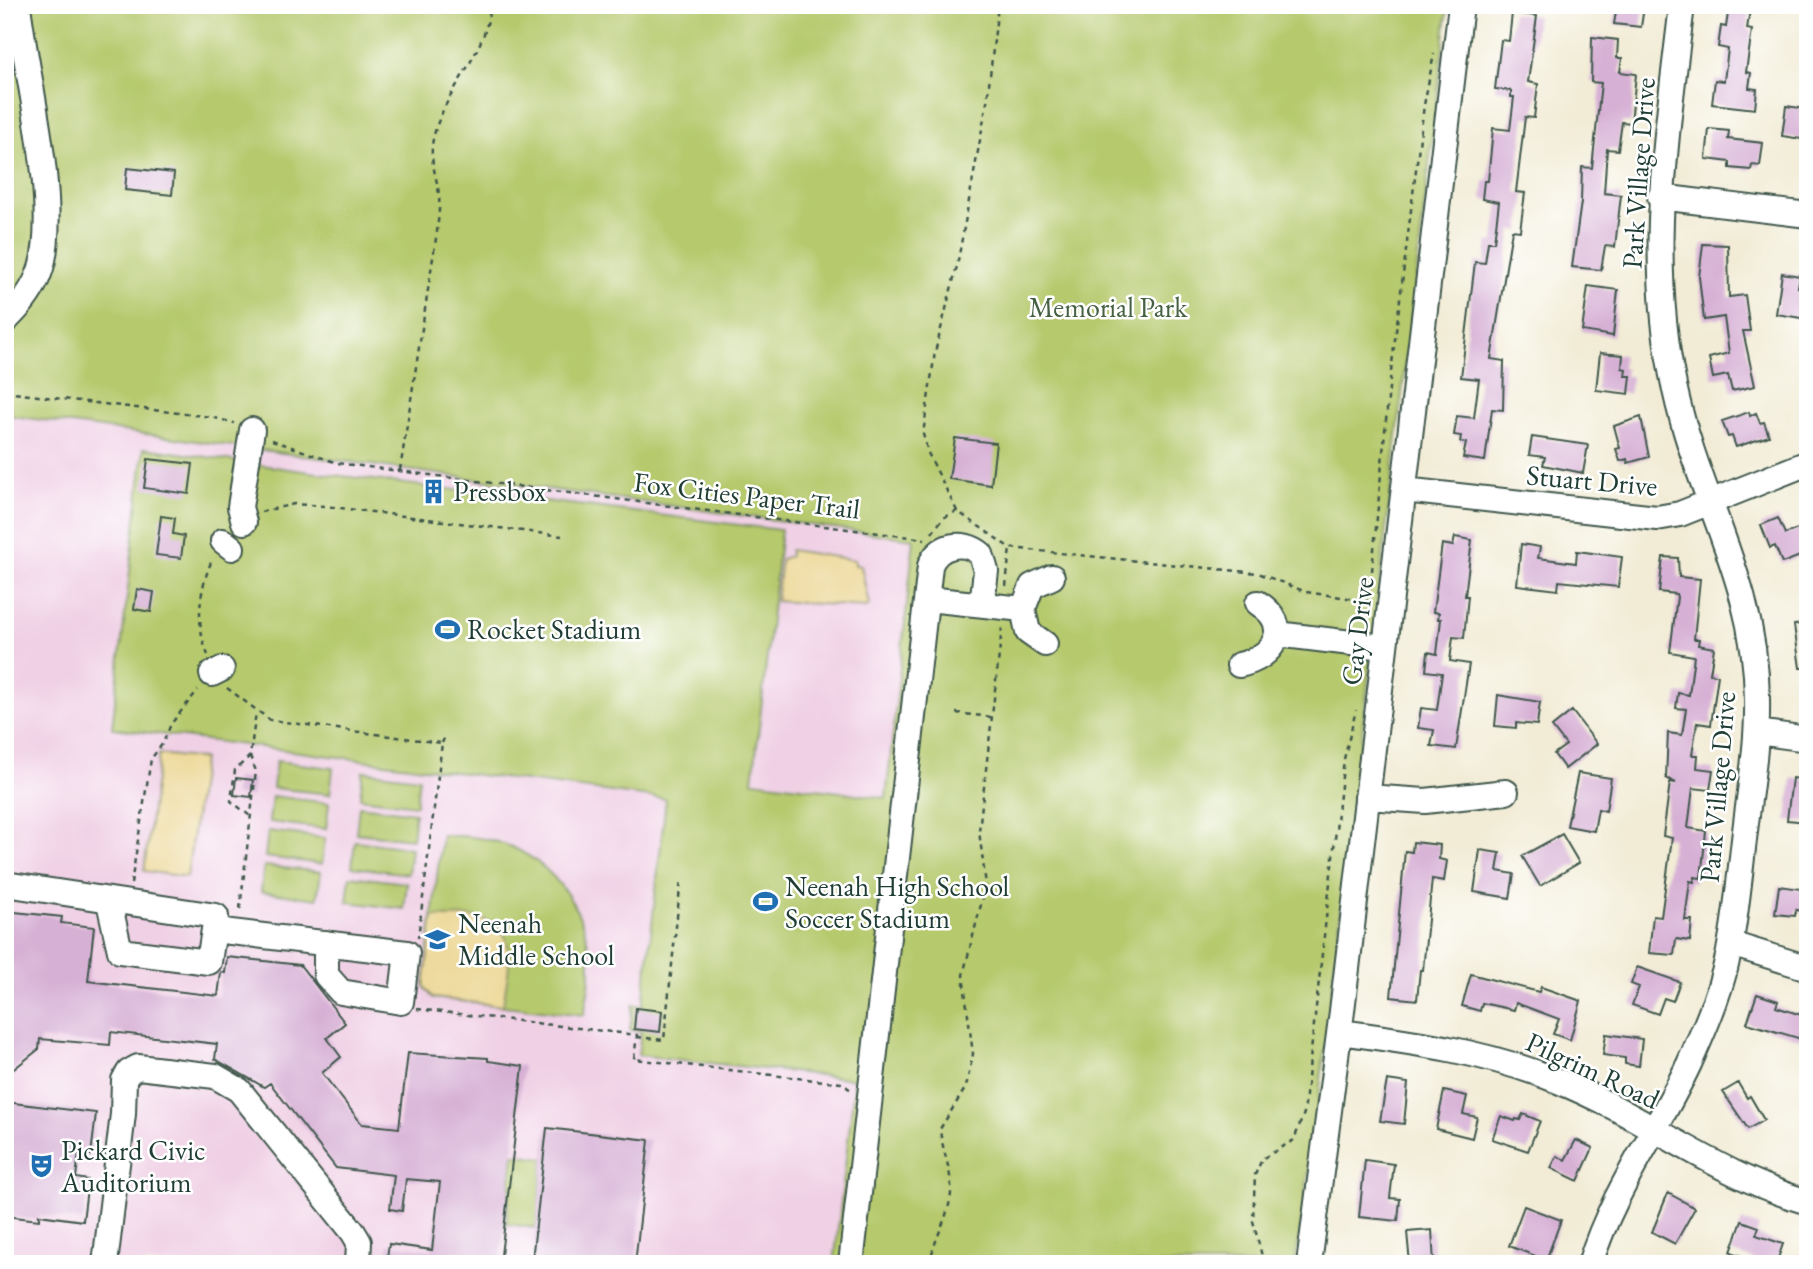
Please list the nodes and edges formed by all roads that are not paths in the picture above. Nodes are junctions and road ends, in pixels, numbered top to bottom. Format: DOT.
graph roads {
  1 [pos="18,5"];
  2 [pos="1461,5"];
  3 [pos="1682,5"];
  4 [pos="1660,197"];
  5 [pos="1808,215"];
  6 [pos="5,321"];
  7 [pos="251,430"];
  8 [pos="1808,463"];
  9 [pos="1404,490"];
  10 [pos="1710,502"];
  11 [pos="244,522"];
  12 [pos="1052,577"];
  13 [pos="927,598"];
  14 [pos="1258,603"];
  15 [pos="1003,607"];
  16 [pos="1277,634"];
  17 [pos="1045,644"];
  18 [pos="1384,647"];
  19 [pos="1239,664"];
  20 [pos="1757,732"];
  21 [pos="1808,739"];
  22 [pos="1506,792"];
  23 [pos="1367,797"];
  24 [pos="5,884"];
  25 [pos="118,903"];
  26 [pos="214,930"];
  27 [pos="326,943"];
  28 [pos="1731,944"];
  29 [pos="1808,968"];
  30 [pos="1340,1032"];
  31 [pos="1653,1131"];
  32 [pos="1808,1202"];
  33 [pos="105,1264"];
  34 [pos="358,1264"];
  35 [pos="851,1264"];
  36 [pos="1309,1264"];
  37 [pos="1590,1264"];
  1 -- 6 [label="street"];
  2 -- 9 [label="street, Gay Drive"];
  3 -- 4 [label="street, Park Village Drive"];
  4 -- 5 [label="street"];
  4 -- 10 [label="street, Park Village Drive"];
  7 -- 11 [label="street"];
  8 -- 10 [label="street, Stuart Drive"];
  9 -- 10 [label="street, Stuart Drive"];
  9 -- 18 [label="street, Gay Drive"];
  10 -- 20 [label="street, Park Village Drive"];
  12 -- 15 [label="street"];
  13 -- 15 [label="street"];
  13 -- 15 [label="street"];
  13 -- 35 [label="street"];
  14 -- 16 [label="street"];
  15 -- 17 [label="street"];
  16 -- 18 [label="street"];
  16 -- 19 [label="street"];
  18 -- 23 [label="street, Gay Drive"];
  20 -- 21 [label="street"];
  20 -- 28 [label="street, Park Village Drive"];
  22 -- 23 [label="street"];
  23 -- 30 [label="street, Gay Drive"];
  24 -- 25 [label="street"];
  25 -- 26 [label="street"];
  25 -- 26 [label="street"];
  26 -- 27 [label="street"];
  27 -- 27 [label="street"];
  28 -- 29 [label="street"];
  28 -- 31 [label="street, Park Village Drive"];
  30 -- 31 [label="street, Pilgrim Road"];
  30 -- 36 [label="street, Gay Drive"];
  31 -- 32 [label="street, Pilgrim Road"];
  31 -- 37 [label="street, Park Village Drive"];
  33 -- 34 [label="street"];
}
